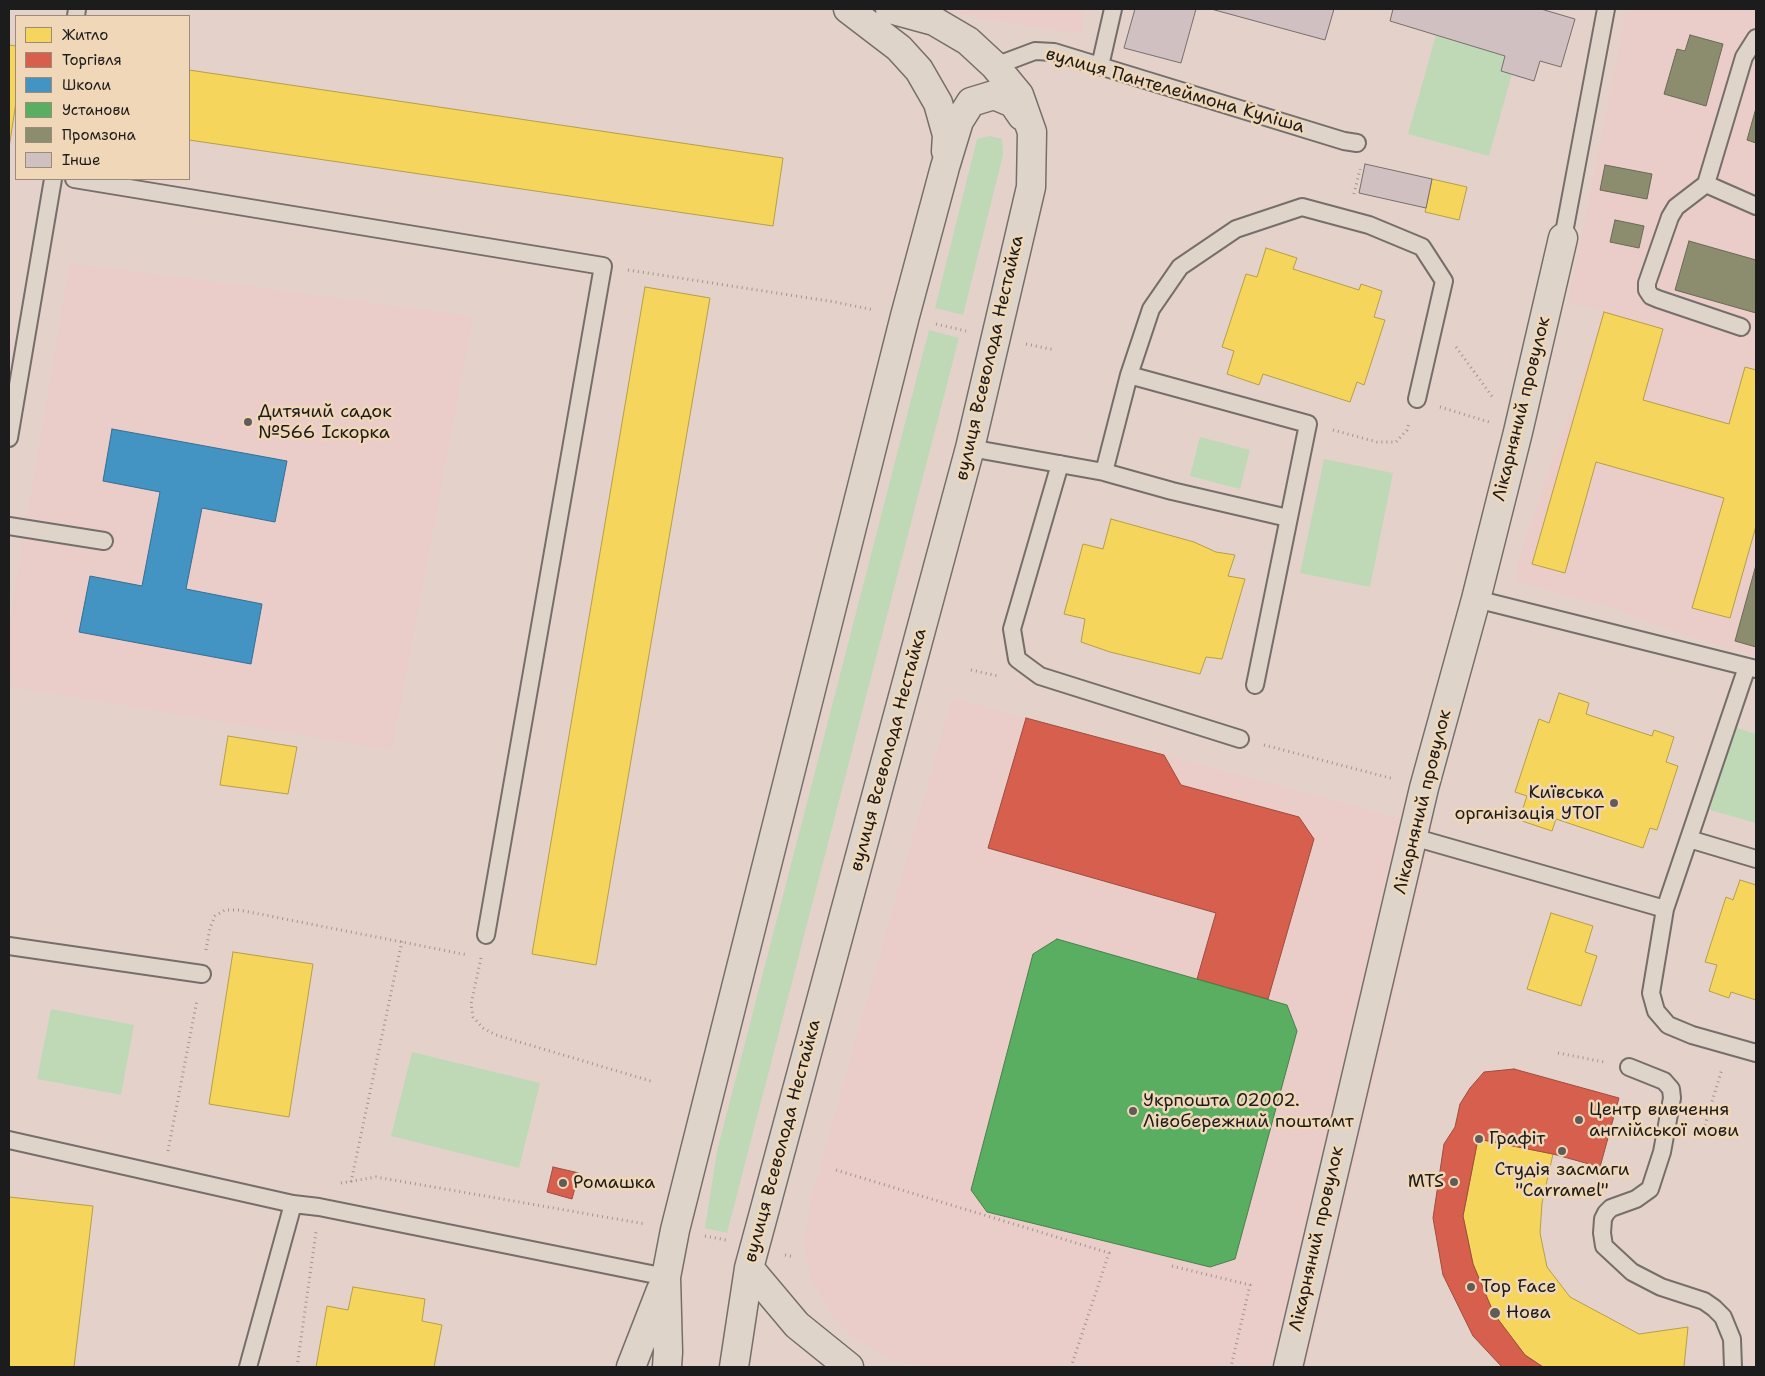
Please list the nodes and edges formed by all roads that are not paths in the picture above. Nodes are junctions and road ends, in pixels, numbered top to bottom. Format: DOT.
graph roads {
  1 [pos="848,9"];
  2 [pos="890,9"];
  3 [pos="1113,9"];
  4 [pos="1606,9"];
  5 [pos="1756,38"];
  6 [pos="1750,59"];
  7 [pos="995,66"];
  8 [pos="1100,66"];
  9 [pos="1032,132"];
  10 [pos="1350,142"];
  11 [pos="945,168"];
  12 [pos="53,180"];
  13 [pos="80,180"];
  14 [pos="1706,184"];
  15 [pos="1756,206"];
  16 [pos="1563,238"];
  17 [pos="1741,327"];
  18 [pos="1129,375"];
  19 [pos="1418,399"];
  20 [pos="9,438"];
  21 [pos="970,448"];
  22 [pos="1060,464"];
  23 [pos="1104,472"];
  24 [pos="1288,518"];
  25 [pos="9,526"];
  26 [pos="104,541"];
  27 [pos="1476,599"];
  28 [pos="1752,668"];
  29 [pos="1255,685"];
  30 [pos="1240,739"];
  31 [pos="1413,838"];
  32 [pos="1689,839"];
  33 [pos="1756,859"];
  34 [pos="1665,910"];
  35 [pos="486,935"];
  36 [pos="9,946"];
  37 [pos="202,974"];
  38 [pos="1756,1053"];
  39 [pos="1629,1067"];
  40 [pos="9,1140"];
  41 [pos="293,1204"];
  42 [pos="752,1257"];
  43 [pos="666,1277"];
  44 [pos="248,1367"];
  45 [pos="631,1367"];
  46 [pos="667,1367"];
  47 [pos="734,1367"];
  48 [pos="849,1367"];
  49 [pos="1288,1367"];
  50 [pos="1733,1367"];
  1 -- 11 [label="street"];
  2 -- 7 [label="street"];
  3 -- 8 [label="lane"];
  4 -- 16 [label="lane"];
  5 -- 6 [label="lane"];
  6 -- 14 [label="lane"];
  7 -- 8 [label="lane, вулиця Пантелеймона Куліша"];
  7 -- 9 [label="street"];
  8 -- 10 [label="lane, вулиця Пантелеймона Куліша"];
  9 -- 11 [label="street"];
  9 -- 21 [label="street, вулиця Всеволода Нестайка"];
  11 -- 43 [label="street"];
  12 -- 20 [label="lane"];
  13 -- 35 [label="lane"];
  14 -- 15 [label="lane"];
  14 -- 17 [label="lane"];
  16 -- 27 [label="street, Лікарняний провулок"];
  18 -- 19 [label="lane"];
  18 -- 23 [label="lane"];
  18 -- 24 [label="lane"];
  21 -- 22 [label="lane"];
  21 -- 42 [label="street, вулиця Всеволода Нестайка"];
  22 -- 23 [label="lane"];
  22 -- 30 [label="lane"];
  23 -- 24 [label="lane"];
  24 -- 29 [label="lane"];
  25 -- 26 [label="lane"];
  27 -- 28 [label="lane"];
  27 -- 31 [label="street, Лікарняний провулок"];
  28 -- 32 [label="lane"];
  31 -- 34 [label="lane"];
  31 -- 49 [label="street, Лікарняний провулок"];
  32 -- 33 [label="lane"];
  32 -- 34 [label="lane"];
  34 -- 38 [label="lane"];
  36 -- 37 [label="lane"];
  39 -- 50 [label="lane"];
  40 -- 41 [label="lane"];
  41 -- 43 [label="lane"];
  41 -- 44 [label="lane"];
  42 -- 47 [label="street, вулиця Всеволода Нестайка"];
  42 -- 48 [label="street"];
  43 -- 45 [label="street"];
  43 -- 46 [label="street"];
}
